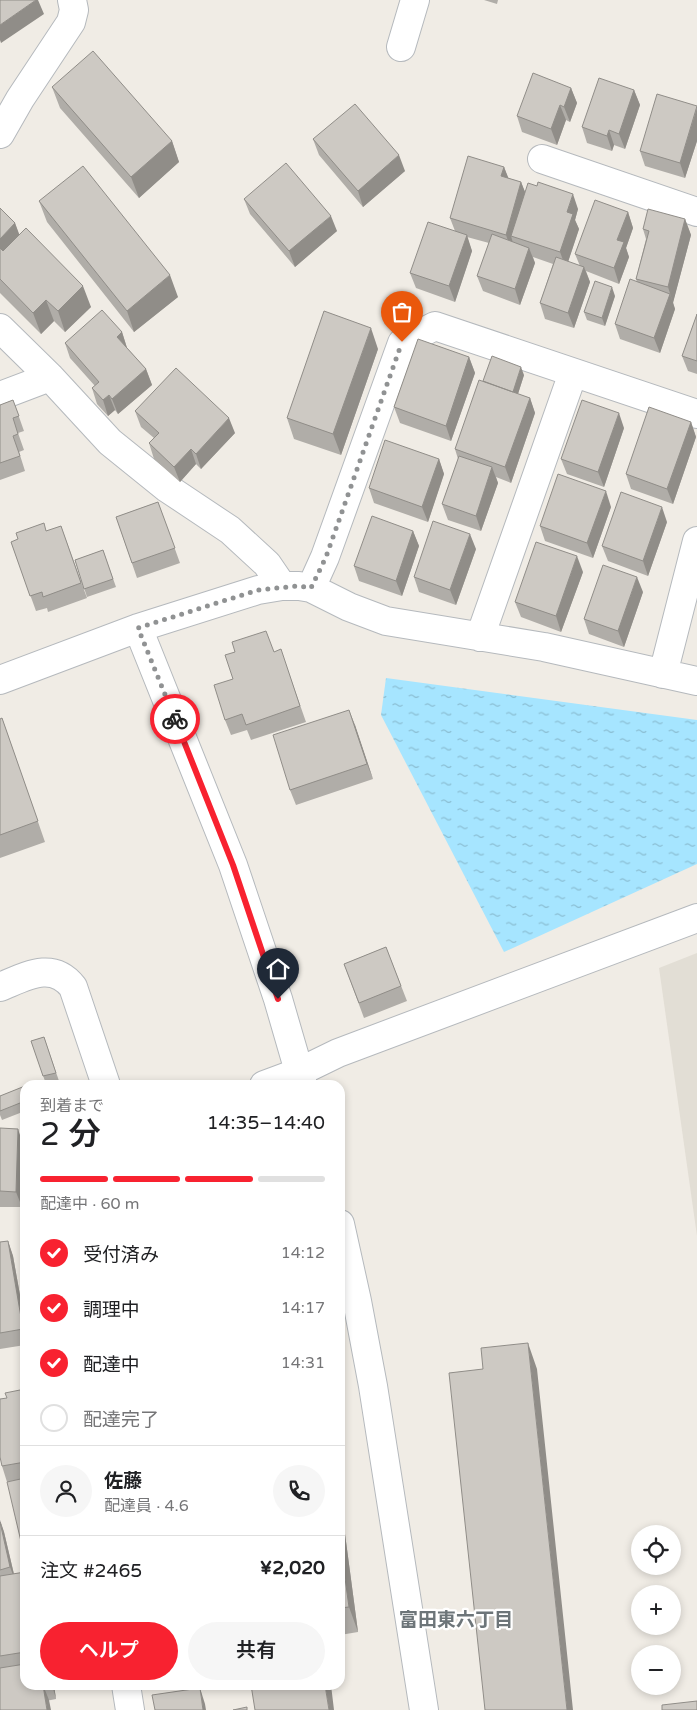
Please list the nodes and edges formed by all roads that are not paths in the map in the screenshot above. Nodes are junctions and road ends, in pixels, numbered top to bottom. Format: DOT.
graph roads {
  1 [pos="72,0"];
  2 [pos="415,0"];
  3 [pos="401,47"];
  4 [pos="0,134"];
  5 [pos="542,159"];
  6 [pos="697,212"];
  7 [pos="0,328"];
  8 [pos="573,373"];
  9 [pos="50,377"];
  10 [pos="0,396"];
  11 [pos="697,414"];
  12 [pos="697,540"];
  13 [pos="282,586"];
  14 [pos="311,588"];
  15 [pos="138,628"];
  16 [pos="480,637"];
  17 [pos="663,674"];
  18 [pos="0,680"];
  19 [pos="697,681"];
  20 [pos="697,918"];
  21 [pos="0,987"];
  22 [pos="301,1078"];
  23 [pos="104,1080"];
  24 [pos="345,1245"];
  25 [pos="127,1690"];
  26 [pos="130,1710"];
  27 [pos="424,1710"];
  1 -- 4 [label="street"];
  2 -- 3 [label="street"];
  5 -- 6 [label="street"];
  7 -- 9 [label="street"];
  8 -- 11 [label="street"];
  8 -- 14 [label="street"];
  8 -- 16 [label="street"];
  9 -- 10 [label="street"];
  9 -- 13 [label="street"];
  12 -- 17 [label="street"];
  13 -- 14 [label="street"];
  13 -- 15 [label="street"];
  14 -- 16 [label="street"];
  15 -- 18 [label="street"];
  15 -- 22 [label="street"];
  16 -- 17 [label="street"];
  17 -- 19 [label="street"];
  20 -- 22 [label="street"];
  21 -- 23 [label="street"];
  24 -- 27 [label="street"];
  25 -- 26 [label="street"];
}
